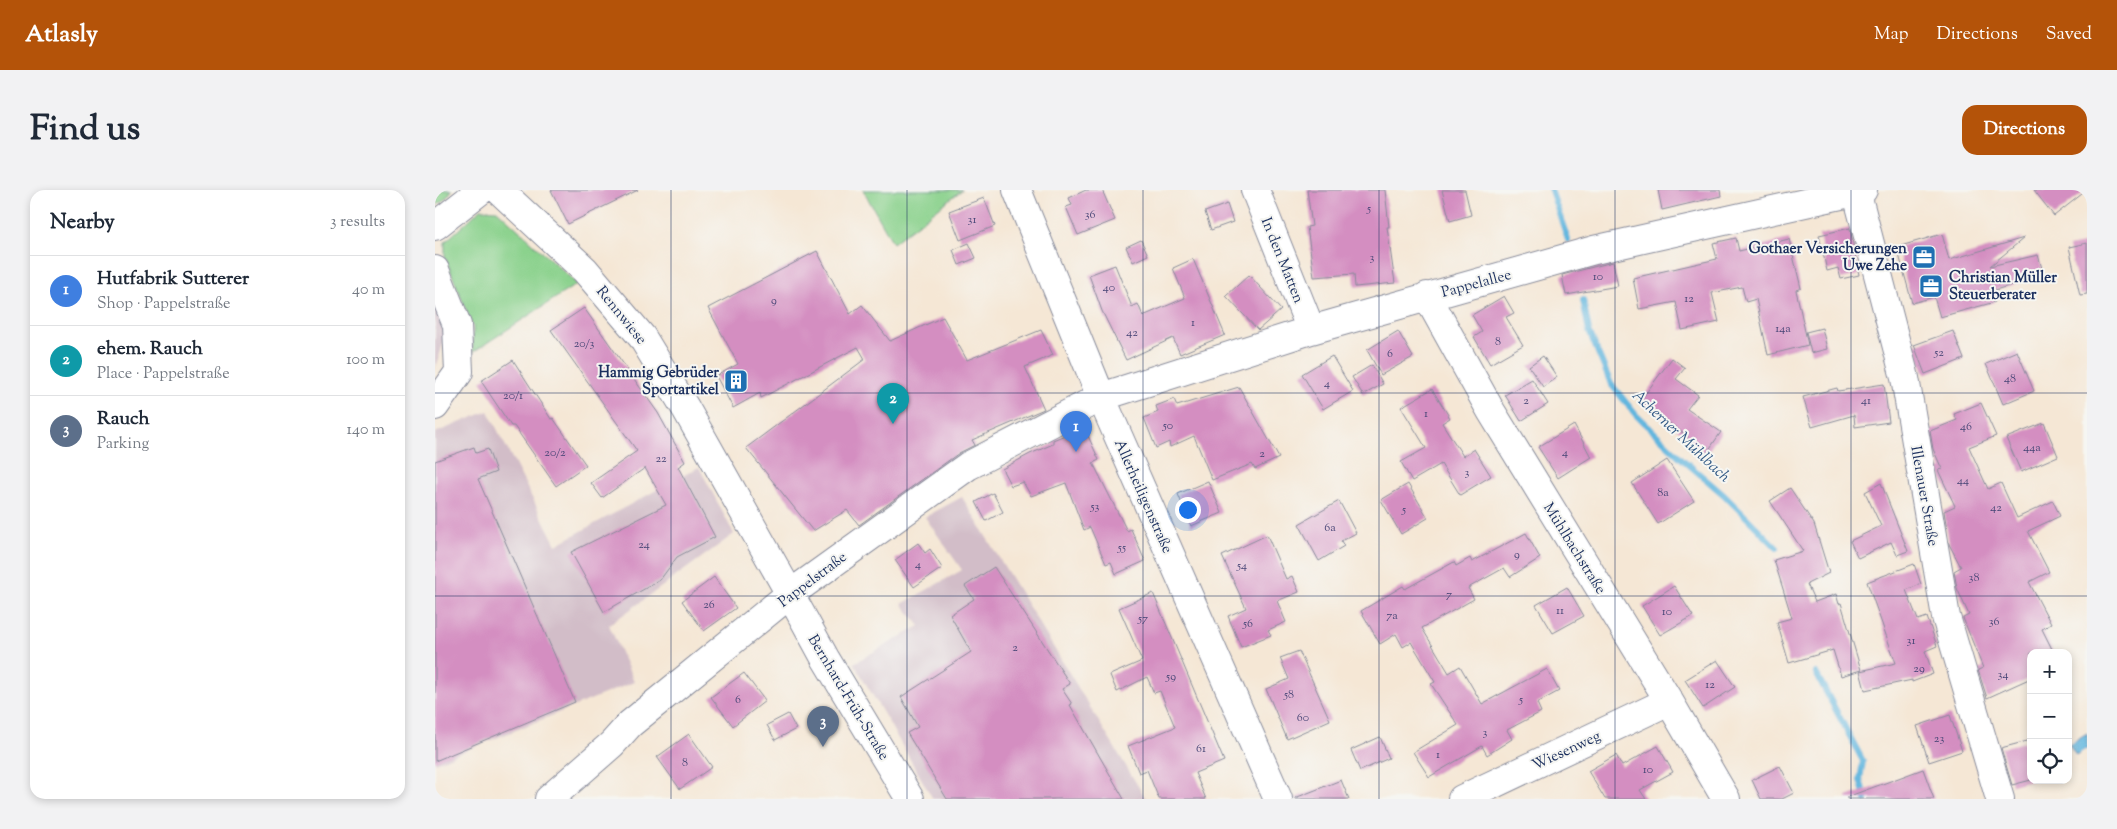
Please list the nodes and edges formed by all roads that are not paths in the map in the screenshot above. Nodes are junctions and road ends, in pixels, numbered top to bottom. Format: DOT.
graph roads {
  1 [pos="481,190"];
  2 [pos="499,190"];
  3 [pos="1017,190"];
  4 [pos="1255,190"];
  5 [pos="1859,190"];
  6 [pos="435,226"];
  7 [pos="435,270"];
  8 [pos="1427,296"];
  9 [pos="1311,330"];
  10 [pos="1101,397"];
  11 [pos="435,406"];
  12 [pos="791,594"];
  13 [pos="1669,701"];
  14 [pos="549,799"];
  15 [pos="910,799"];
  16 [pos="1278,799"];
  17 [pos="1462,799"];
  18 [pos="1726,799"];
  19 [pos="2001,799"];
  1 -- 6 [label="street"];
  2 -- 12 [label="street, Rennwiese"];
  3 -- 10 [label="street, Allerheiligenstraße"];
  4 -- 9 [label="street, In den Matten"];
  5 -- 8 [label="street, Pappelallee"];
  5 -- 19 [label="street, Illenauer Straße"];
  7 -- 11 [label="street"];
  8 -- 9 [label="street, Pappelallee"];
  8 -- 13 [label="street, Mühlbachstraße"];
  9 -- 10 [label="street, Pappelallee"];
  10 -- 12 [label="street, Pappelstraße"];
  10 -- 16 [label="street, Allerheiligenstraße"];
  12 -- 14 [label="street, Pappelstraße"];
  12 -- 15 [label="street, Bernhard-Früh-Straße"];
  13 -- 17 [label="street, Wiesenweg"];
  13 -- 18 [label="street, Mühlbachstraße"];
}
